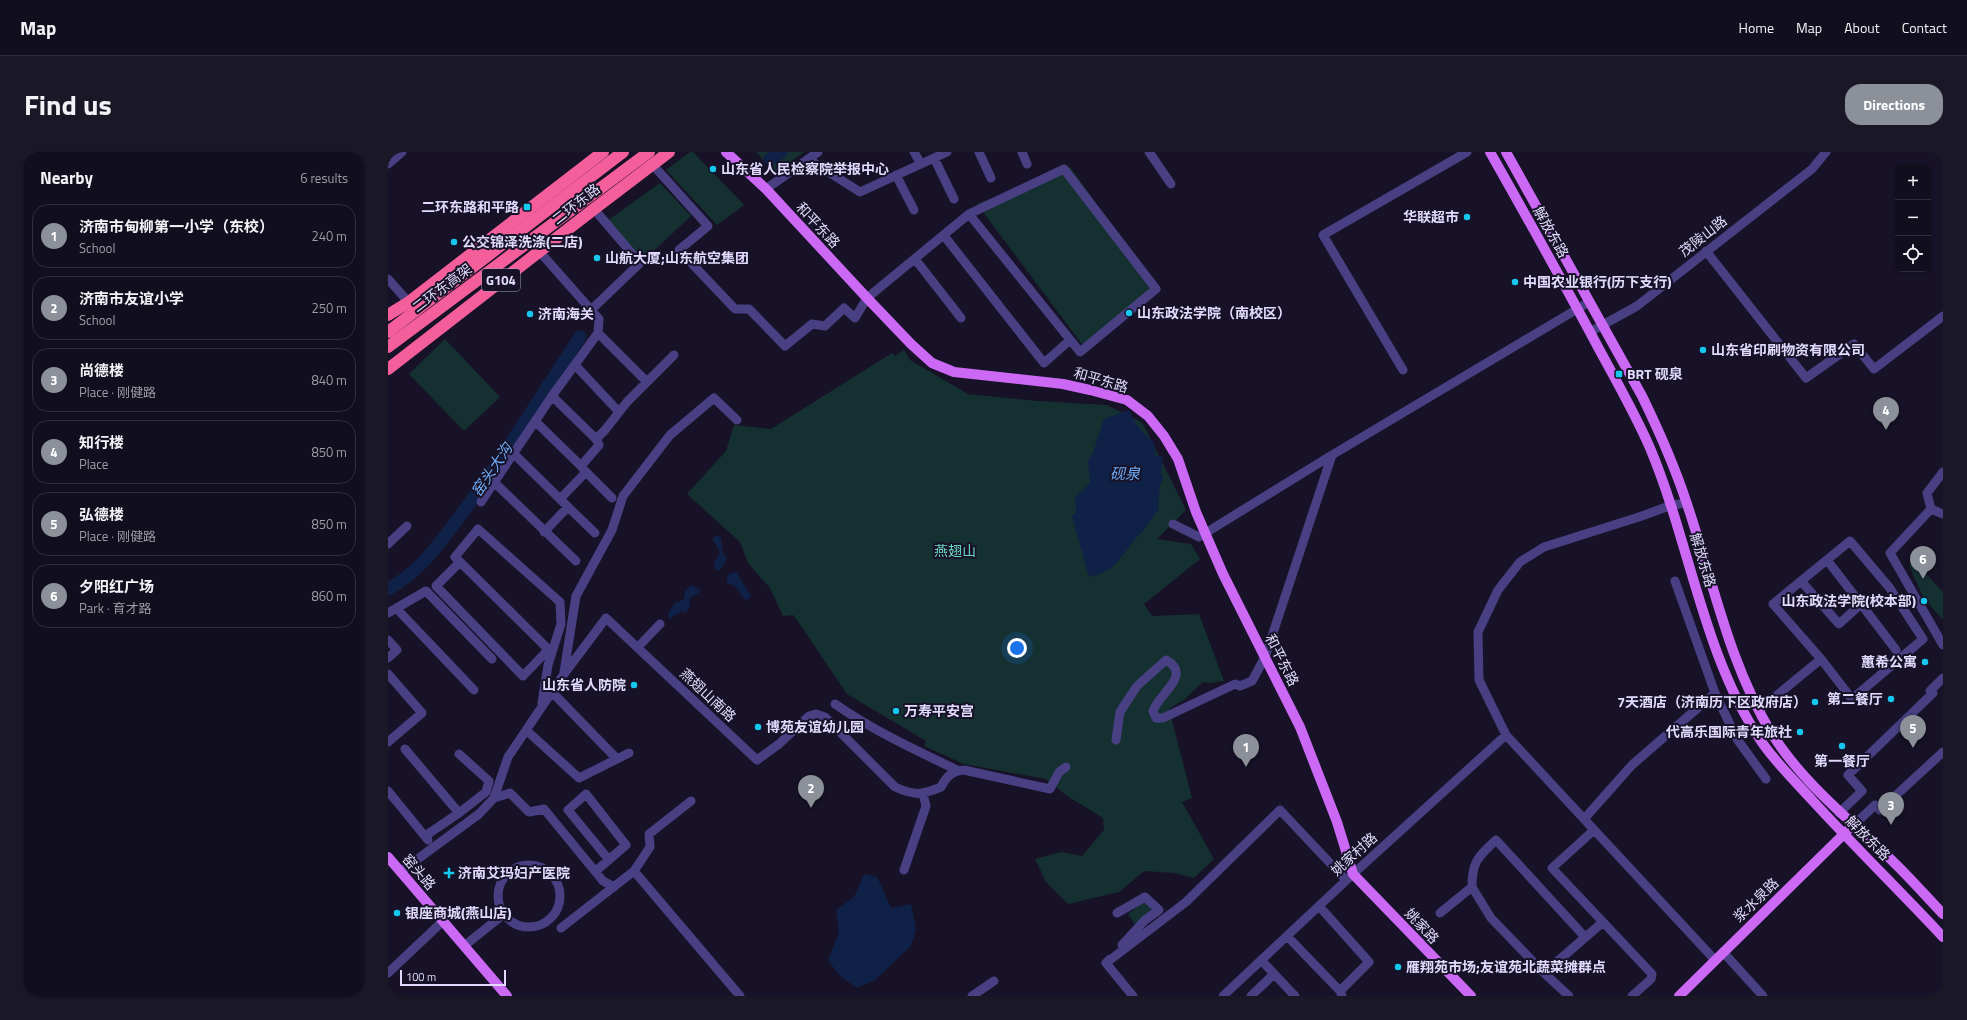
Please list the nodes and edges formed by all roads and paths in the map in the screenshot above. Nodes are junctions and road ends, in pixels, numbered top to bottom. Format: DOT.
graph roads {
  1 [pos="402,152"];
  2 [pos="603,152"];
  3 [pos="624,152"];
  4 [pos="649,152"];
  5 [pos="669,152"];
  6 [pos="726,152"];
  7 [pos="736,152"];
  8 [pos="818,152"];
  9 [pos="914,152"];
  10 [pos="947,152"];
  11 [pos="979,152"];
  12 [pos="1022,152"];
  13 [pos="1149,152"];
  14 [pos="1468,152"];
  15 [pos="1490,152"];
  16 [pos="1506,152"];
  17 [pos="1826,152"];
  18 [pos="934,158"];
  19 [pos="808,159"];
  20 [pos="388,164"];
  21 [pos="652,164"];
  22 [pos="922,164"];
  23 [pos="1027,164"];
  24 [pos="744,167"];
  25 [pos="896,175"];
  26 [pos="991,178"];
  27 [pos="1171,184"];
  28 [pos="766,189"];
  29 [pos="954,199"];
  30 [pos="594,209"];
  31 [pos="914,210"];
  32 [pos="969,214"];
  33 [pos="945,238"];
  34 [pos="539,251"];
  35 [pos="1706,251"];
  36 [pos="915,259"];
  37 [pos="388,279"];
  38 [pos="867,298"];
  39 [pos="409,302"];
  40 [pos="1590,302"];
  41 [pos="1578,309"];
  42 [pos="591,310"];
  43 [pos="388,315"];
  44 [pos="1943,316"];
  45 [pos="961,318"];
  46 [pos="1603,325"];
  47 [pos="416,327"];
  48 [pos="388,331"];
  49 [pos="434,332"];
  50 [pos="1590,332"];
  51 [pos="598,333"];
  52 [pos="1070,340"];
  53 [pos="388,347"];
  54 [pos="388,351"];
  55 [pos="674,355"];
  56 [pos="575,365"];
  57 [pos="388,369"];
  58 [pos="1403,370"];
  59 [pos="646,382"];
  60 [pos="552,396"];
  61 [pos="619,412"];
  62 [pos="737,420"];
  63 [pos="536,422"];
  64 [pos="596,439"];
  65 [pos="514,454"];
  66 [pos="1332,455"];
  67 [pos="583,469"];
  68 [pos="1943,472"];
  69 [pos="495,483"];
  70 [pos="612,498"];
  71 [pos="560,499"];
  72 [pos="481,502"];
  73 [pos="1687,503"];
  74 [pos="1672,505"];
  75 [pos="568,507"];
  76 [pos="1931,509"];
  77 [pos="1943,514"];
  78 [pos="1173,524"];
  79 [pos="407,526"];
  80 [pos="544,532"];
  81 [pos="1206,532"];
  82 [pos="595,533"];
  83 [pos="390,540"];
  84 [pos="1827,560"];
  85 [pos="576,561"];
  86 [pos="460,562"];
  87 [pos="1675,581"];
  88 [pos="1801,581"];
  89 [pos="1861,604"];
  90 [pos="397,609"];
  91 [pos="388,613"];
  92 [pos="660,624"];
  93 [pos="388,640"];
  94 [pos="1943,645"];
  95 [pos="638,647"];
  96 [pos="1896,650"];
  97 [pos="550,651"];
  98 [pos="1265,657"];
  99 [pos="388,658"];
  100 [pos="492,659"];
  101 [pos="1821,659"];
  102 [pos="388,674"];
  103 [pos="564,674"];
  104 [pos="1943,678"];
  105 [pos="474,690"];
  106 [pos="552,692"];
  107 [pos="1716,692"];
  108 [pos="835,704"];
  109 [pos="542,707"];
  110 [pos="1759,710"];
  111 [pos="526,730"];
  112 [pos="1506,735"];
  113 [pos="1116,740"];
  114 [pos="388,742"];
  115 [pos="405,749"];
  116 [pos="1943,752"];
  117 [pos="629,753"];
  118 [pos="459,754"];
  119 [pos="617,759"];
  120 [pos="1066,767"];
  121 [pos="957,770"];
  122 [pos="1766,780"];
  123 [pos="388,791"];
  124 [pos="923,794"];
  125 [pos="494,798"];
  126 [pos="691,801"];
  127 [pos="1839,812"];
  128 [pos="460,813"];
  129 [pos="1584,819"];
  130 [pos="1854,825"];
  131 [pos="1594,830"];
  132 [pos="1844,835"];
  133 [pos="425,836"];
  134 [pos="434,847"];
  135 [pos="388,857"];
  136 [pos="609,860"];
  137 [pos="598,870"];
  138 [pos="904,870"];
  139 [pos="400,872"];
  140 [pos="634,872"];
  141 [pos="1350,877"];
  142 [pos="614,887"];
  143 [pos="1472,887"];
  144 [pos="1319,906"];
  145 [pos="1440,913"];
  146 [pos="504,914"];
  147 [pos="1118,914"];
  148 [pos="1943,914"];
  149 [pos="443,921"];
  150 [pos="1603,922"];
  151 [pos="561,928"];
  152 [pos="1287,936"];
  153 [pos="1585,937"];
  154 [pos="1943,937"];
  155 [pos="464,946"];
  156 [pos="1723,952"];
  157 [pos="1261,960"];
  158 [pos="1715,960"];
  159 [pos="1106,963"];
  160 [pos="388,973"];
  161 [pos="1544,973"];
  162 [pos="1274,974"];
  163 [pos="994,981"];
  164 [pos="1341,994"];
  165 [pos="507,996"];
  166 [pos="740,996"];
  167 [pos="972,996"];
  168 [pos="1133,996"];
  169 [pos="1223,996"];
  170 [pos="1251,996"];
  171 [pos="1295,996"];
  172 [pos="1471,996"];
  173 [pos="1570,996"];
  174 [pos="1632,996"];
  175 [pos="1679,996"];
  176 [pos="1763,996"];
  1 -- 20 [label="street"];
  2 -- 39 [label="highway, 二环东路 / G104"];
  3 -- 48 [label="highway, 二环东高架, bridge"];
  4 -- 47 [label="highway, 二环东高架, bridge"];
  5 -- 21 [label="highway, 二环东路 / G104"];
  6 -- 24 [label="main road, 和平东路"];
  7 -- 24 [label="main road, 和平东路"];
  8 -- 19 [label="street"];
  9 -- 22 [label="street"];
  10 -- 18 [label="street"];
  11 -- 26 [label="street"];
  12 -- 23 [label="street"];
  13 -- 27 [label="street"];
  14 -- 58 [label="street"];
  15 -- 41 [label="main road, 解放东路"];
  16 -- 40 [label="main road, 解放东路"];
  17 -- 35 [label="street, 茂陵山路"];
  18 -- 22 [label="street"];
  18 -- 29 [label="street"];
  19 -- 25 [label="street"];
  19 -- 28 [label="street"];
  21 -- 30 [label="highway, 二环东路 / G104"];
  21 -- 38 [label="street"];
  22 -- 25 [label="street"];
  24 -- 28 [label="main road, 和平东路"];
  25 -- 31 [label="street"];
  28 -- 38 [label="main road, 和平东路"];
  30 -- 34 [label="highway, 二环东路 / G104"];
  30 -- 42 [label="street"];
  32 -- 36 [label="street"];
  32 -- 52 [label="street"];
  32 -- 52 [label="street"];
  33 -- 52 [label="street"];
  34 -- 42 [label="street"];
  34 -- 49 [label="highway, 二环东路 / G104"];
  35 -- 44 [label="street"];
  35 -- 46 [label="street, 茂陵山路"];
  36 -- 38 [label="street"];
  36 -- 45 [label="street"];
  37 -- 39 [label="street"];
  38 -- 81 [label="main road, 和平东路"];
  39 -- 43 [label="highway, 二环东路 / G104"];
  39 -- 49 [label="street"];
  40 -- 41 [label="street"];
  40 -- 46 [label="main road, 解放东路"];
  41 -- 50 [label="main road, 解放东路"];
  41 -- 66 [label="street"];
  42 -- 51 [label="street"];
  46 -- 50 [label="street, 茂陵山路"];
  46 -- 73 [label="main road, 解放东路"];
  47 -- 53 [label="highway, 二环东高架, bridge"];
  47 -- 54 [label="highway, bridge"];
  49 -- 57 [label="highway, 二环东路 / G104"];
  50 -- 74 [label="main road, 解放东路"];
  51 -- 56 [label="street"];
  51 -- 59 [label="street"];
  55 -- 59 [label="street"];
  56 -- 60 [label="street"];
  56 -- 61 [label="street"];
  59 -- 61 [label="street"];
  60 -- 63 [label="street"];
  60 -- 64 [label="street"];
  61 -- 64 [label="street"];
  62 -- 103 [label="street"];
  63 -- 65 [label="street"];
  63 -- 67 [label="street"];
  64 -- 67 [label="street"];
  65 -- 69 [label="street"];
  65 -- 71 [label="street"];
  66 -- 81 [label="street"];
  66 -- 98 [label="street"];
  67 -- 70 [label="street"];
  67 -- 71 [label="street"];
  68 -- 76 [label="street"];
  69 -- 72 [label="street"];
  69 -- 80 [label="street"];
  71 -- 75 [label="street"];
  73 -- 74 [label="street"];
  73 -- 110 [label="main road, 解放东路"];
  74 -- 112 [label="street"];
  74 -- 132 [label="main road, 解放东路"];
  75 -- 80 [label="street"];
  75 -- 82 [label="street"];
  76 -- 77 [label="street"];
  76 -- 94 [label="street"];
  78 -- 81 [label="street"];
  79 -- 83 [label="street"];
  80 -- 85 [label="street"];
  81 -- 98 [label="main road, 和平东路"];
  84 -- 88 [label="street"];
  84 -- 89 [label="street"];
  84 -- 101 [label="street"];
  86 -- 97 [label="street"];
  86 -- 97 [label="street"];
  86 -- 97 [label="street"];
  87 -- 107 [label="street"];
  88 -- 89 [label="street"];
  88 -- 101 [label="street"];
  89 -- 96 [label="street"];
  90 -- 91 [label="street"];
  90 -- 100 [label="street"];
  90 -- 105 [label="street"];
  92 -- 95 [label="street"];
  93 -- 99 [label="street"];
  95 -- 103 [label="street, 燕翅山南路"];
  95 -- 124 [label="street, 燕翅山南路"];
  97 -- 109 [label="street"];
  98 -- 113 [label="street"];
  98 -- 141 [label="main road, 和平东路"];
  101 -- 110 [label="street"];
  102 -- 114 [label="street"];
  103 -- 106 [label="street, 燕翅山南路"];
  104 -- 127 [label="street"];
  106 -- 109 [label="street, 燕翅山南路"];
  106 -- 119 [label="street"];
  107 -- 122 [label="street"];
  107 -- 129 [label="street"];
  108 -- 121 [label="street"];
  109 -- 111 [label="street, 燕翅山南路"];
  110 -- 127 [label="main road, 解放东路"];
  111 -- 119 [label="street"];
  111 -- 125 [label="street, 燕翅山南路"];
  112 -- 129 [label="street"];
  112 -- 141 [label="street, 姚家村路"];
  115 -- 128 [label="street"];
  116 -- 130 [label="street"];
  117 -- 119 [label="street"];
  118 -- 128 [label="street"];
  120 -- 121 [label="street"];
  121 -- 124 [label="street"];
  123 -- 133 [label="street"];
  124 -- 138 [label="street"];
  125 -- 134 [label="street, 燕翅山南路"];
  125 -- 142 [label="street"];
  126 -- 140 [label="street"];
  127 -- 130 [label="main road, 解放东路"];
  128 -- 133 [label="street"];
  129 -- 131 [label="street"];
  130 -- 132 [label="main road, 浆水泉路"];
  130 -- 148 [label="main road, 解放东路"];
  131 -- 150 [label="street"];
  131 -- 158 [label="street"];
  132 -- 154 [label="main road, 解放东路"];
  132 -- 156 [label="main road, 浆水泉路"];
  133 -- 134 [label="street"];
  134 -- 139 [label="street, 燕翅山南路"];
  135 -- 139 [label="main road, 窑头路"];
  136 -- 136 [label="street"];
  136 -- 137 [label="street"];
  139 -- 149 [label="main road, 窑头路"];
  140 -- 142 [label="street"];
  140 -- 166 [label="street"];
  141 -- 144 [label="street, 姚家村路"];
  141 -- 159 [label="street"];
  141 -- 172 [label="main road, 姚家路"];
  142 -- 151 [label="street"];
  143 -- 145 [label="street"];
  143 -- 153 [label="street"];
  143 -- 161 [label="street"];
  144 -- 152 [label="street, 姚家村路"];
  144 -- 164 [label="street"];
  146 -- 146 [label="street"];
  146 -- 155 [label="street"];
  147 -- 159 [label="street"];
  149 -- 155 [label="main road, 窑头路"];
  149 -- 160 [label="street"];
  150 -- 153 [label="street"];
  150 -- 174 [label="street"];
  152 -- 157 [label="street, 姚家村路"];
  152 -- 164 [label="street"];
  153 -- 161 [label="street"];
  155 -- 165 [label="main road, 窑头路"];
  156 -- 158 [label="main road, 浆水泉路"];
  156 -- 176 [label="street"];
  157 -- 162 [label="street"];
  157 -- 169 [label="street, 姚家村路"];
  158 -- 175 [label="main road, 浆水泉路"];
  159 -- 168 [label="street"];
  161 -- 173 [label="street"];
  162 -- 170 [label="street"];
  162 -- 171 [label="street"];
  163 -- 167 [label="street"];
}
